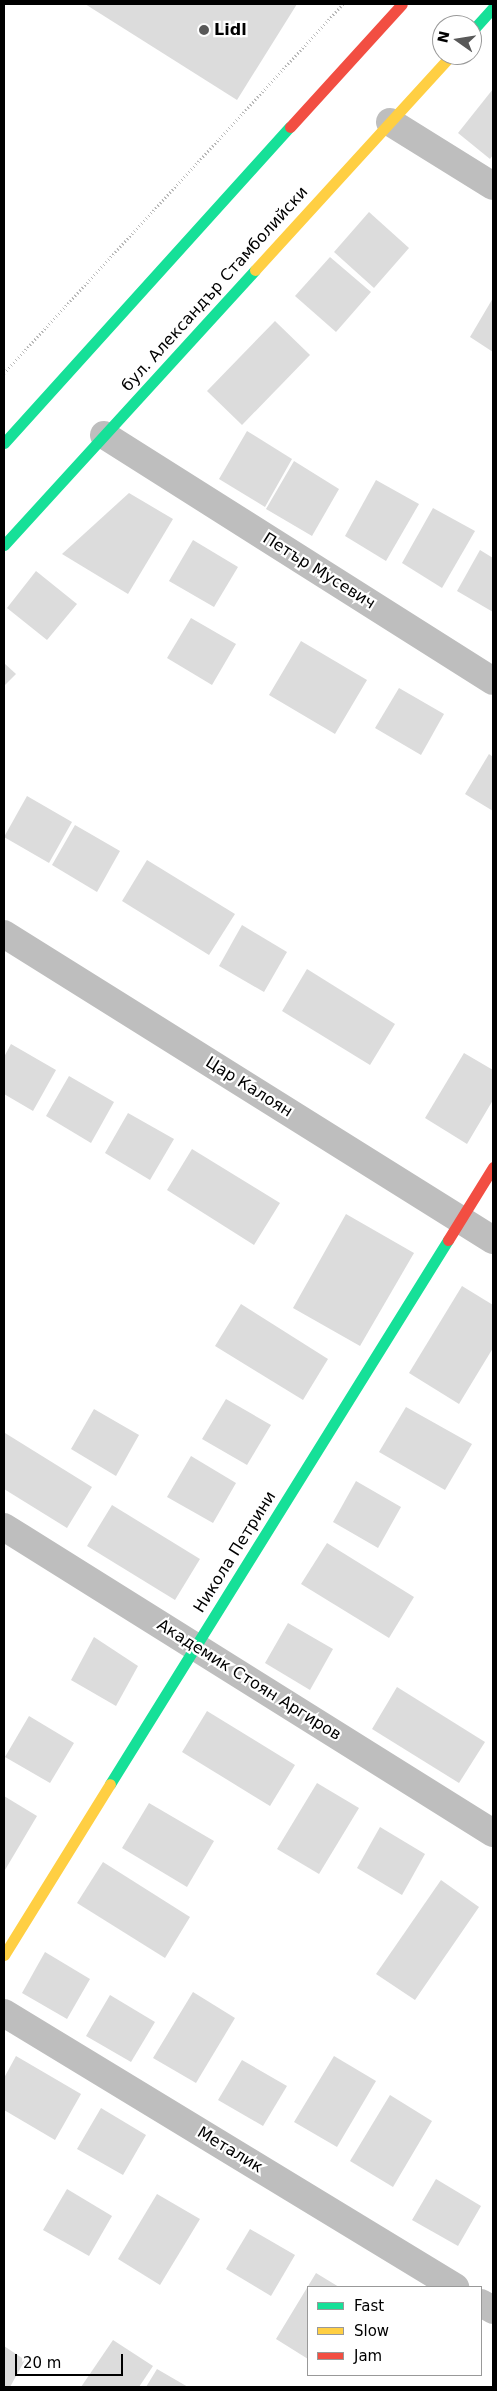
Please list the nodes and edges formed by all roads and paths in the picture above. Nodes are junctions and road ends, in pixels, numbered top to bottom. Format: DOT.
graph roads {
  1 [pos="344,4"];
  2 [pos="402,4"];
  3 [pos="493,8"];
  4 [pos="482,20"];
  5 [pos="441,65"];
  6 [pos="390,122"];
  7 [pos="493,186"];
  8 [pos="4,373"];
  9 [pos="104,435"];
  10 [pos="4,443"];
  11 [pos="4,545"];
  12 [pos="493,681"];
  13 [pos="4,934"];
  14 [pos="493,1167"];
  15 [pos="461,1219"];
  16 [pos="493,1240"];
  17 [pos="4,1527"];
  18 [pos="195,1646"];
  19 [pos="493,1833"];
  20 [pos="4,1954"];
  21 [pos="4,2013"];
  22 [pos="453,2286"];
  23 [pos="482,2304"];
  24 [pos="493,2310"];
  1 -- 8 [label="path"];
  2 -- 10 [label="street"];
  3 -- 4 [label="street"];
  5 -- 6 [label="street, бул. Александър Стамболийски"];
  6 -- 7 [label="street"];
  6 -- 9 [label="street, бул. Александър Стамболийски"];
  9 -- 11 [label="street, бул. Александър Стамболийски"];
  9 -- 12 [label="street, Петър Мусевич"];
  13 -- 15 [label="street, Цар Калоян"];
  14 -- 15 [label="street, Никола Петрини"];
  15 -- 16 [label="street, Цар Калоян"];
  15 -- 18 [label="street, Никола Петрини"];
  17 -- 18 [label="street, Академик Стоян Аргиров"];
  18 -- 19 [label="street, Академик Стоян Аргиров"];
  18 -- 20 [label="street, Никола Петрини"];
  21 -- 22 [label="street, Металик"];
  23 -- 24 [label="street"];
}
